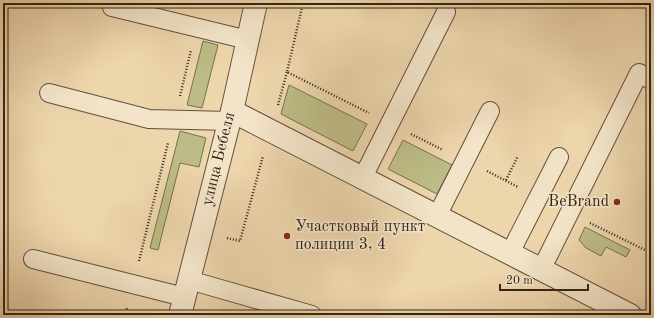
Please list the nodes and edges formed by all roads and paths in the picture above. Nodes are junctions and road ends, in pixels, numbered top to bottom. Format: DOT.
graph roads {
  1 [pos="111,3"];
  2 [pos="256,3"];
  3 [pos="303,3"];
  4 [pos="446,12"];
  5 [pos="197,27"];
  6 [pos="248,40"];
  7 [pos="287,72"];
  8 [pos="651,80"];
  9 [pos="49,93"];
  10 [pos="490,111"];
  11 [pos="230,116"];
  12 [pos="174,120"];
  13 [pos="390,124"];
  14 [pos="270,130"];
  15 [pos="518,156"];
  16 [pos="559,157"];
  17 [pos="465,161"];
  18 [pos="363,177"];
  19 [pos="506,180"];
  20 [pos="539,197"];
  21 [pos="570,212"];
  22 [pos="437,216"];
  23 [pos="201,232"];
  24 [pos="510,253"];
  25 [pos="651,253"];
  26 [pos="33,259"];
  27 [pos="541,270"];
  28 [pos="133,284"];
  29 [pos="184,297"];
  30 [pos="125,315"];
  31 [pos="312,315"];
  32 [pos="630,315"];
  1 -- 5 [label="lane"];
  2 -- 6 [label="street, улица Бебеля"];
  3 -- 7 [label="path"];
  4 -- 13 [label="lane"];
  5 -- 6 [label="lane"];
  5 -- 12 [label="path"];
  6 -- 11 [label="street, улица Бебеля"];
  7 -- 13 [label="path"];
  7 -- 14 [label="path"];
  8 -- 21 [label="lane"];
  9 -- 12 [label="lane"];
  10 -- 17 [label="lane"];
  11 -- 12 [label="lane"];
  11 -- 14 [label="street"];
  11 -- 23 [label="street, улица Бебеля"];
  12 -- 28 [label="path"];
  13 -- 17 [label="path"];
  13 -- 18 [label="lane"];
  14 -- 18 [label="street"];
  14 -- 23 [label="path"];
  15 -- 19 [label="path"];
  16 -- 20 [label="lane"];
  17 -- 19 [label="path"];
  17 -- 22 [label="lane"];
  18 -- 22 [label="street"];
  19 -- 20 [label="path"];
  20 -- 24 [label="lane"];
  21 -- 25 [label="path"];
  21 -- 27 [label="lane"];
  22 -- 24 [label="street"];
  23 -- 29 [label="street, улица Бебеля"];
  24 -- 27 [label="street"];
  26 -- 28 [label="lane"];
  27 -- 32 [label="street"];
  28 -- 29 [label="lane"];
  28 -- 30 [label="path"];
  29 -- 31 [label="lane"];
}
